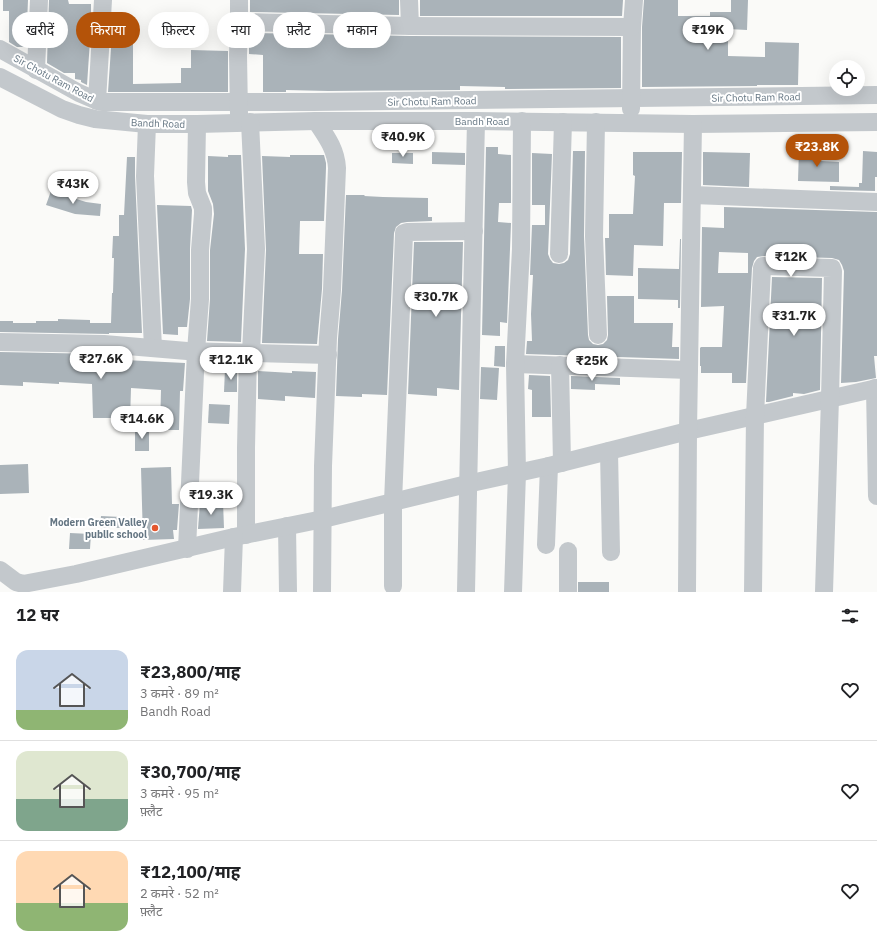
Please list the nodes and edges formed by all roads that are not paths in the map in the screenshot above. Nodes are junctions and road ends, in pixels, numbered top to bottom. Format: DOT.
graph roads {
  1 [pos="39,0"];
  2 [pos="103,0"];
  3 [pos="240,0"];
  4 [pos="409,0"];
  5 [pos="634,0"];
  6 [pos="239,12"];
  7 [pos="265,23"];
  8 [pos="410,26"];
  9 [pos="632,27"];
  10 [pos="238,48"];
  11 [pos="0,49"];
  12 [pos="36,70"];
  13 [pos="0,77"];
  14 [pos="877,95"];
  15 [pos="631,98"];
  16 [pos="98,101"];
  17 [pos="239,102"];
  18 [pos="316,121"];
  19 [pos="476,121"];
  20 [pos="522,121"];
  21 [pos="245,122"];
  22 [pos="563,122"];
  23 [pos="596,122"];
  24 [pos="877,122"];
  25 [pos="631,123"];
  26 [pos="147,124"];
  27 [pos="196,124"];
  28 [pos="694,124"];
  29 [pos="693,195"];
  30 [pos="877,202"];
  31 [pos="474,231"];
  32 [pos="559,254"];
  33 [pos="598,335"];
  34 [pos="0,342"];
  35 [pos="153,348"];
  36 [pos="196,351"];
  37 [pos="249,353"];
  38 [pos="328,355"];
  39 [pos="515,364"];
  40 [pos="560,365"];
  41 [pos="689,370"];
  42 [pos="876,388"];
  43 [pos="830,398"];
  44 [pos="755,416"];
  45 [pos="688,430"];
  46 [pos="609,451"];
  47 [pos="555,464"];
  48 [pos="517,473"];
  49 [pos="467,484"];
  50 [pos="877,496"];
  51 [pos="393,502"];
  52 [pos="323,519"];
  53 [pos="287,526"];
  54 [pos="240,536"];
  55 [pos="546,545"];
  56 [pos="187,549"];
  57 [pos="568,551"];
  58 [pos="611,552"];
  59 [pos="0,570"];
  60 [pos="394,586"];
  61 [pos="232,592"];
  62 [pos="288,592"];
  63 [pos="322,592"];
  64 [pos="466,592"];
  65 [pos="513,592"];
  66 [pos="568,592"];
  67 [pos="687,592"];
  68 [pos="753,592"];
  69 [pos="824,592"];
  1 -- 12 [label="street"];
  2 -- 16 [label="street"];
  3 -- 6 [label="street"];
  4 -- 8 [label="street"];
  5 -- 9 [label="street"];
  7 -- 8 [label="street"];
  8 -- 9 [label="street"];
  9 -- 15 [label="street"];
  10 -- 17 [label="street"];
  11 -- 12 [label="street, Sir Chotu Ram Road"];
  12 -- 16 [label="street, Sir Chotu Ram Road"];
  13 -- 26 [label="street, Bandh Road"];
  14 -- 15 [label="street, Sir Chotu Ram Road"];
  15 -- 17 [label="street, Sir Chotu Ram Road"];
  15 -- 25 [label="street"];
  16 -- 17 [label="street, Sir Chotu Ram Road"];
  17 -- 21 [label="street"];
  18 -- 19 [label="street, Bandh Road"];
  18 -- 21 [label="street, Bandh Road"];
  18 -- 38 [label="street"];
  19 -- 20 [label="street, Bandh Road"];
  19 -- 31 [label="street"];
  20 -- 22 [label="street, Bandh Road"];
  20 -- 39 [label="street"];
  21 -- 27 [label="street, Bandh Road"];
  21 -- 37 [label="street"];
  22 -- 23 [label="street, Bandh Road"];
  22 -- 32 [label="street"];
  23 -- 25 [label="street, Bandh Road"];
  23 -- 33 [label="street"];
  24 -- 28 [label="street, Bandh Road"];
  25 -- 28 [label="street, Bandh Road"];
  26 -- 27 [label="street, Bandh Road"];
  26 -- 35 [label="street"];
  27 -- 36 [label="street"];
  28 -- 29 [label="street"];
  29 -- 30 [label="street"];
  29 -- 41 [label="street"];
  31 -- 49 [label="street"];
  31 -- 51 [label="street"];
  34 -- 35 [label="street"];
  35 -- 36 [label="street"];
  36 -- 37 [label="street"];
  36 -- 56 [label="street"];
  37 -- 38 [label="street"];
  37 -- 54 [label="street"];
  38 -- 52 [label="street"];
  39 -- 40 [label="street"];
  39 -- 48 [label="street"];
  40 -- 41 [label="street"];
  40 -- 47 [label="street"];
  41 -- 45 [label="street"];
  42 -- 43 [label="street"];
  42 -- 50 [label="street"];
  43 -- 44 [label="street"];
  43 -- 44 [label="street"];
  43 -- 69 [label="street"];
  44 -- 45 [label="street"];
  44 -- 68 [label="street"];
  45 -- 46 [label="street"];
  45 -- 67 [label="street"];
  46 -- 47 [label="street"];
  46 -- 58 [label="street"];
  47 -- 48 [label="street"];
  47 -- 55 [label="street"];
  48 -- 49 [label="street"];
  48 -- 65 [label="street"];
  49 -- 51 [label="street"];
  49 -- 64 [label="street"];
  51 -- 52 [label="street"];
  51 -- 60 [label="street"];
  52 -- 53 [label="street"];
  52 -- 63 [label="street"];
  53 -- 54 [label="street"];
  53 -- 62 [label="street"];
  54 -- 56 [label="street"];
  54 -- 61 [label="street"];
  56 -- 59 [label="street"];
  57 -- 66 [label="street"];
}
